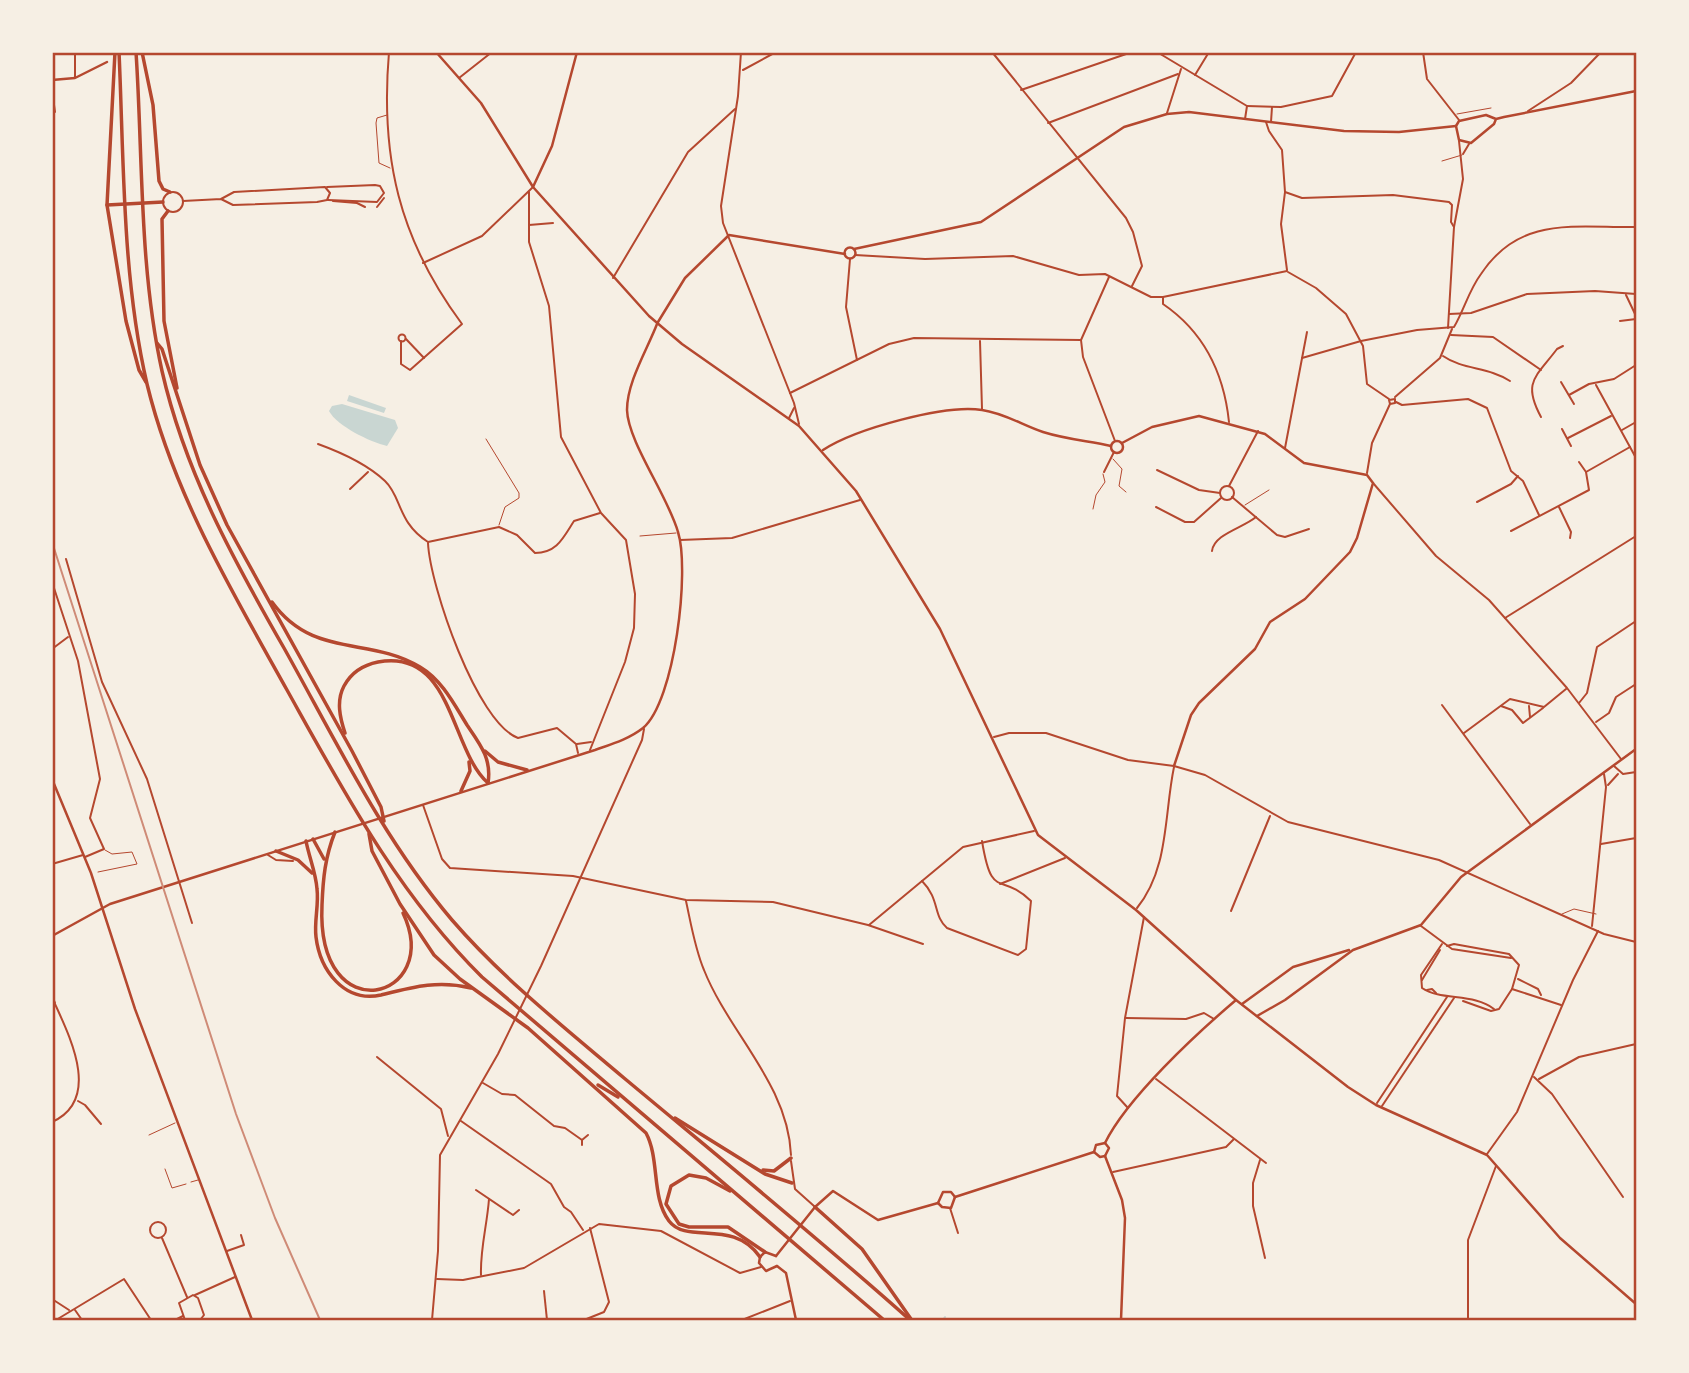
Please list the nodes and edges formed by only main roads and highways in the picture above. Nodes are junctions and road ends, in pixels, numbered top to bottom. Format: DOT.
graph roads {
  1 [pos="117,52"];
  2 [pos="136,52"];
  3 [pos="142,52"];
  4 [pos="170,192"];
  5 [pos="160,202"];
  6 [pos="110,205"];
  7 [pos="168,211"];
  8 [pos="156,342"];
  9 [pos="147,383"];
  10 [pos="180,404"];
  11 [pos="255,577"];
  12 [pos="483,749"];
  13 [pos="352,751"];
  14 [pos="469,760"];
  15 [pos="527,770"];
  16 [pos="461,792"];
  17 [pos="385,827"];
  18 [pos="335,832"];
  19 [pos="368,832"];
  20 [pos="313,839"];
  21 [pos="306,841"];
  22 [pos="276,851"];
  23 [pos="324,861"];
  24 [pos="314,874"];
  25 [pos="400,904"];
  26 [pos="475,989"];
  27 [pos="590,1080"];
  28 [pos="626,1101"];
  29 [pos="667,1114"];
  30 [pos="791,1158"];
  31 [pos="758,1169"];
  32 [pos="792,1183"];
  33 [pos="734,1192"];
  34 [pos="816,1207"];
  35 [pos="765,1252"];
  36 [pos="760,1256"];
  37 [pos="884,1321"];
  38 [pos="911,1321"];
  1 -- 6 [label="highway"];
  1 -- 9 [label="highway"];
  2 -- 8 [label="highway"];
  3 -- 4 [label="highway"];
  5 -- 6 [label="highway"];
  6 -- 9 [label="highway"];
  7 -- 10 [label="highway"];
  8 -- 10 [label="highway"];
  8 -- 17 [label="highway"];
  9 -- 19 [label="highway"];
  10 -- 11 [label="highway"];
  11 -- 12 [label="highway"];
  11 -- 13 [label="highway"];
  12 -- 14 [label="highway"];
  12 -- 15 [label="highway"];
  13 -- 14 [label="highway"];
  13 -- 17 [label="highway"];
  14 -- 16 [label="highway"];
  17 -- 29 [label="highway"];
  18 -- 23 [label="highway"];
  19 -- 25 [label="highway"];
  19 -- 28 [label="highway"];
  20 -- 23 [label="highway"];
  21 -- 24 [label="highway"];
  22 -- 24 [label="highway"];
  23 -- 25 [label="highway"];
  24 -- 26 [label="highway"];
  25 -- 26 [label="highway"];
  26 -- 27 [label="highway"];
  27 -- 28 [label="highway"];
  27 -- 36 [label="highway"];
  28 -- 33 [label="highway"];
  29 -- 31 [label="highway"];
  29 -- 38 [label="highway"];
  30 -- 31 [label="highway"];
  31 -- 32 [label="highway"];
  33 -- 35 [label="highway"];
  33 -- 37 [label="highway"];
  34 -- 38 [label="highway"];
}
